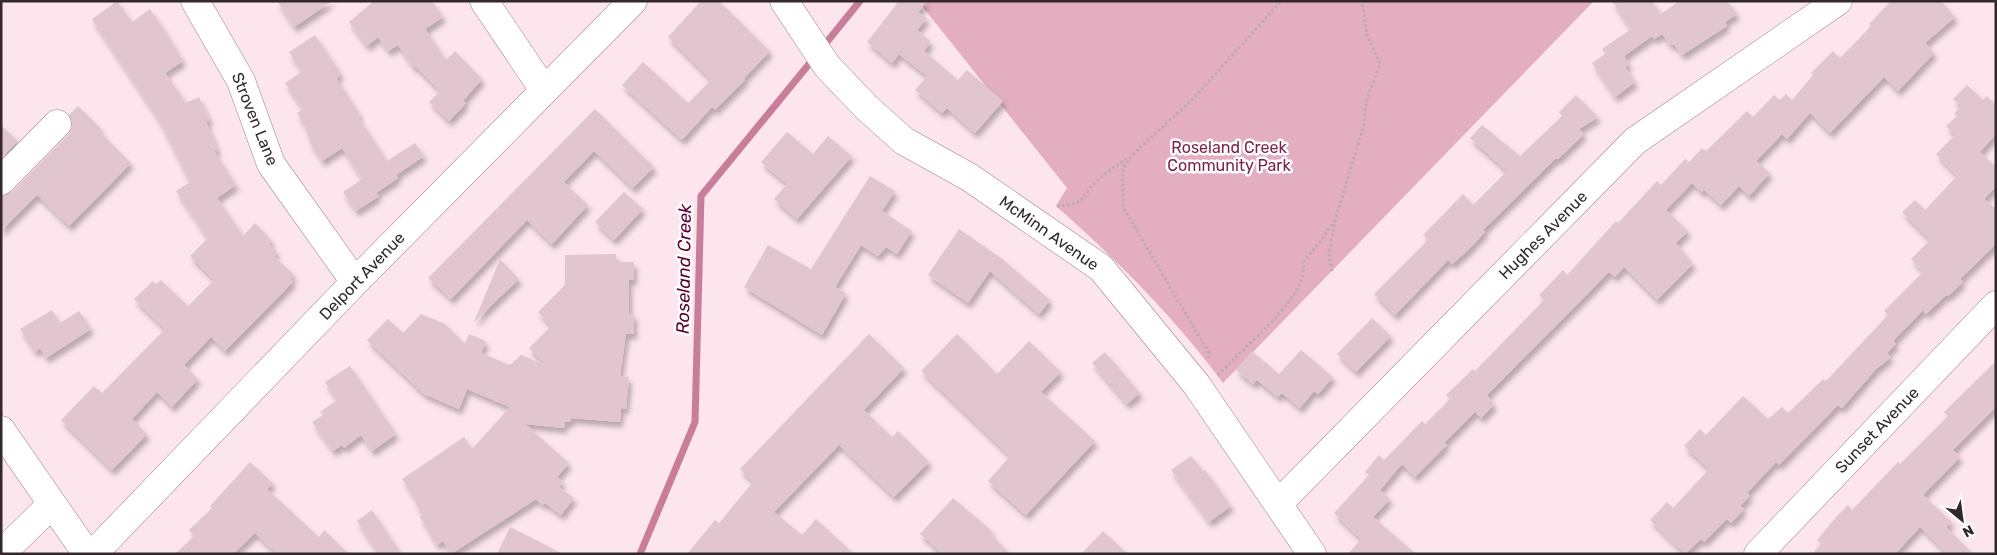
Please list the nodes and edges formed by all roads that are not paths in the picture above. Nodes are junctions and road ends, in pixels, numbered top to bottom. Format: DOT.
graph roads {
  1 [pos="195,1"];
  2 [pos="484,1"];
  3 [pos="633,1"];
  4 [pos="1838,1"];
  5 [pos="790,10"];
  6 [pos="544,90"];
  7 [pos="56,124"];
  8 [pos="1,181"];
  9 [pos="355,282"];
  10 [pos="1996,305"];
  11 [pos="1,430"];
  12 [pos="52,504"];
  13 [pos="1278,504"];
  14 [pos="1,554"];
  15 [pos="87,554"];
  16 [pos="93,554"];
  17 [pos="1312,554"];
  18 [pos="1758,554"];
  1 -- 9 [label="street, Stroven Lane"];
  2 -- 6 [label="street"];
  3 -- 6 [label="street, Delport Avenue"];
  4 -- 13 [label="street, Hughes Avenue"];
  5 -- 13 [label="street, McMinn Avenue"];
  6 -- 9 [label="street, Delport Avenue"];
  7 -- 8 [label="street"];
  9 -- 16 [label="street, Delport Avenue"];
  10 -- 18 [label="street, Sunset Avenue"];
  11 -- 12 [label="street"];
  12 -- 14 [label="street"];
  12 -- 15 [label="street"];
  13 -- 17 [label="street, McMinn Avenue"];
}
